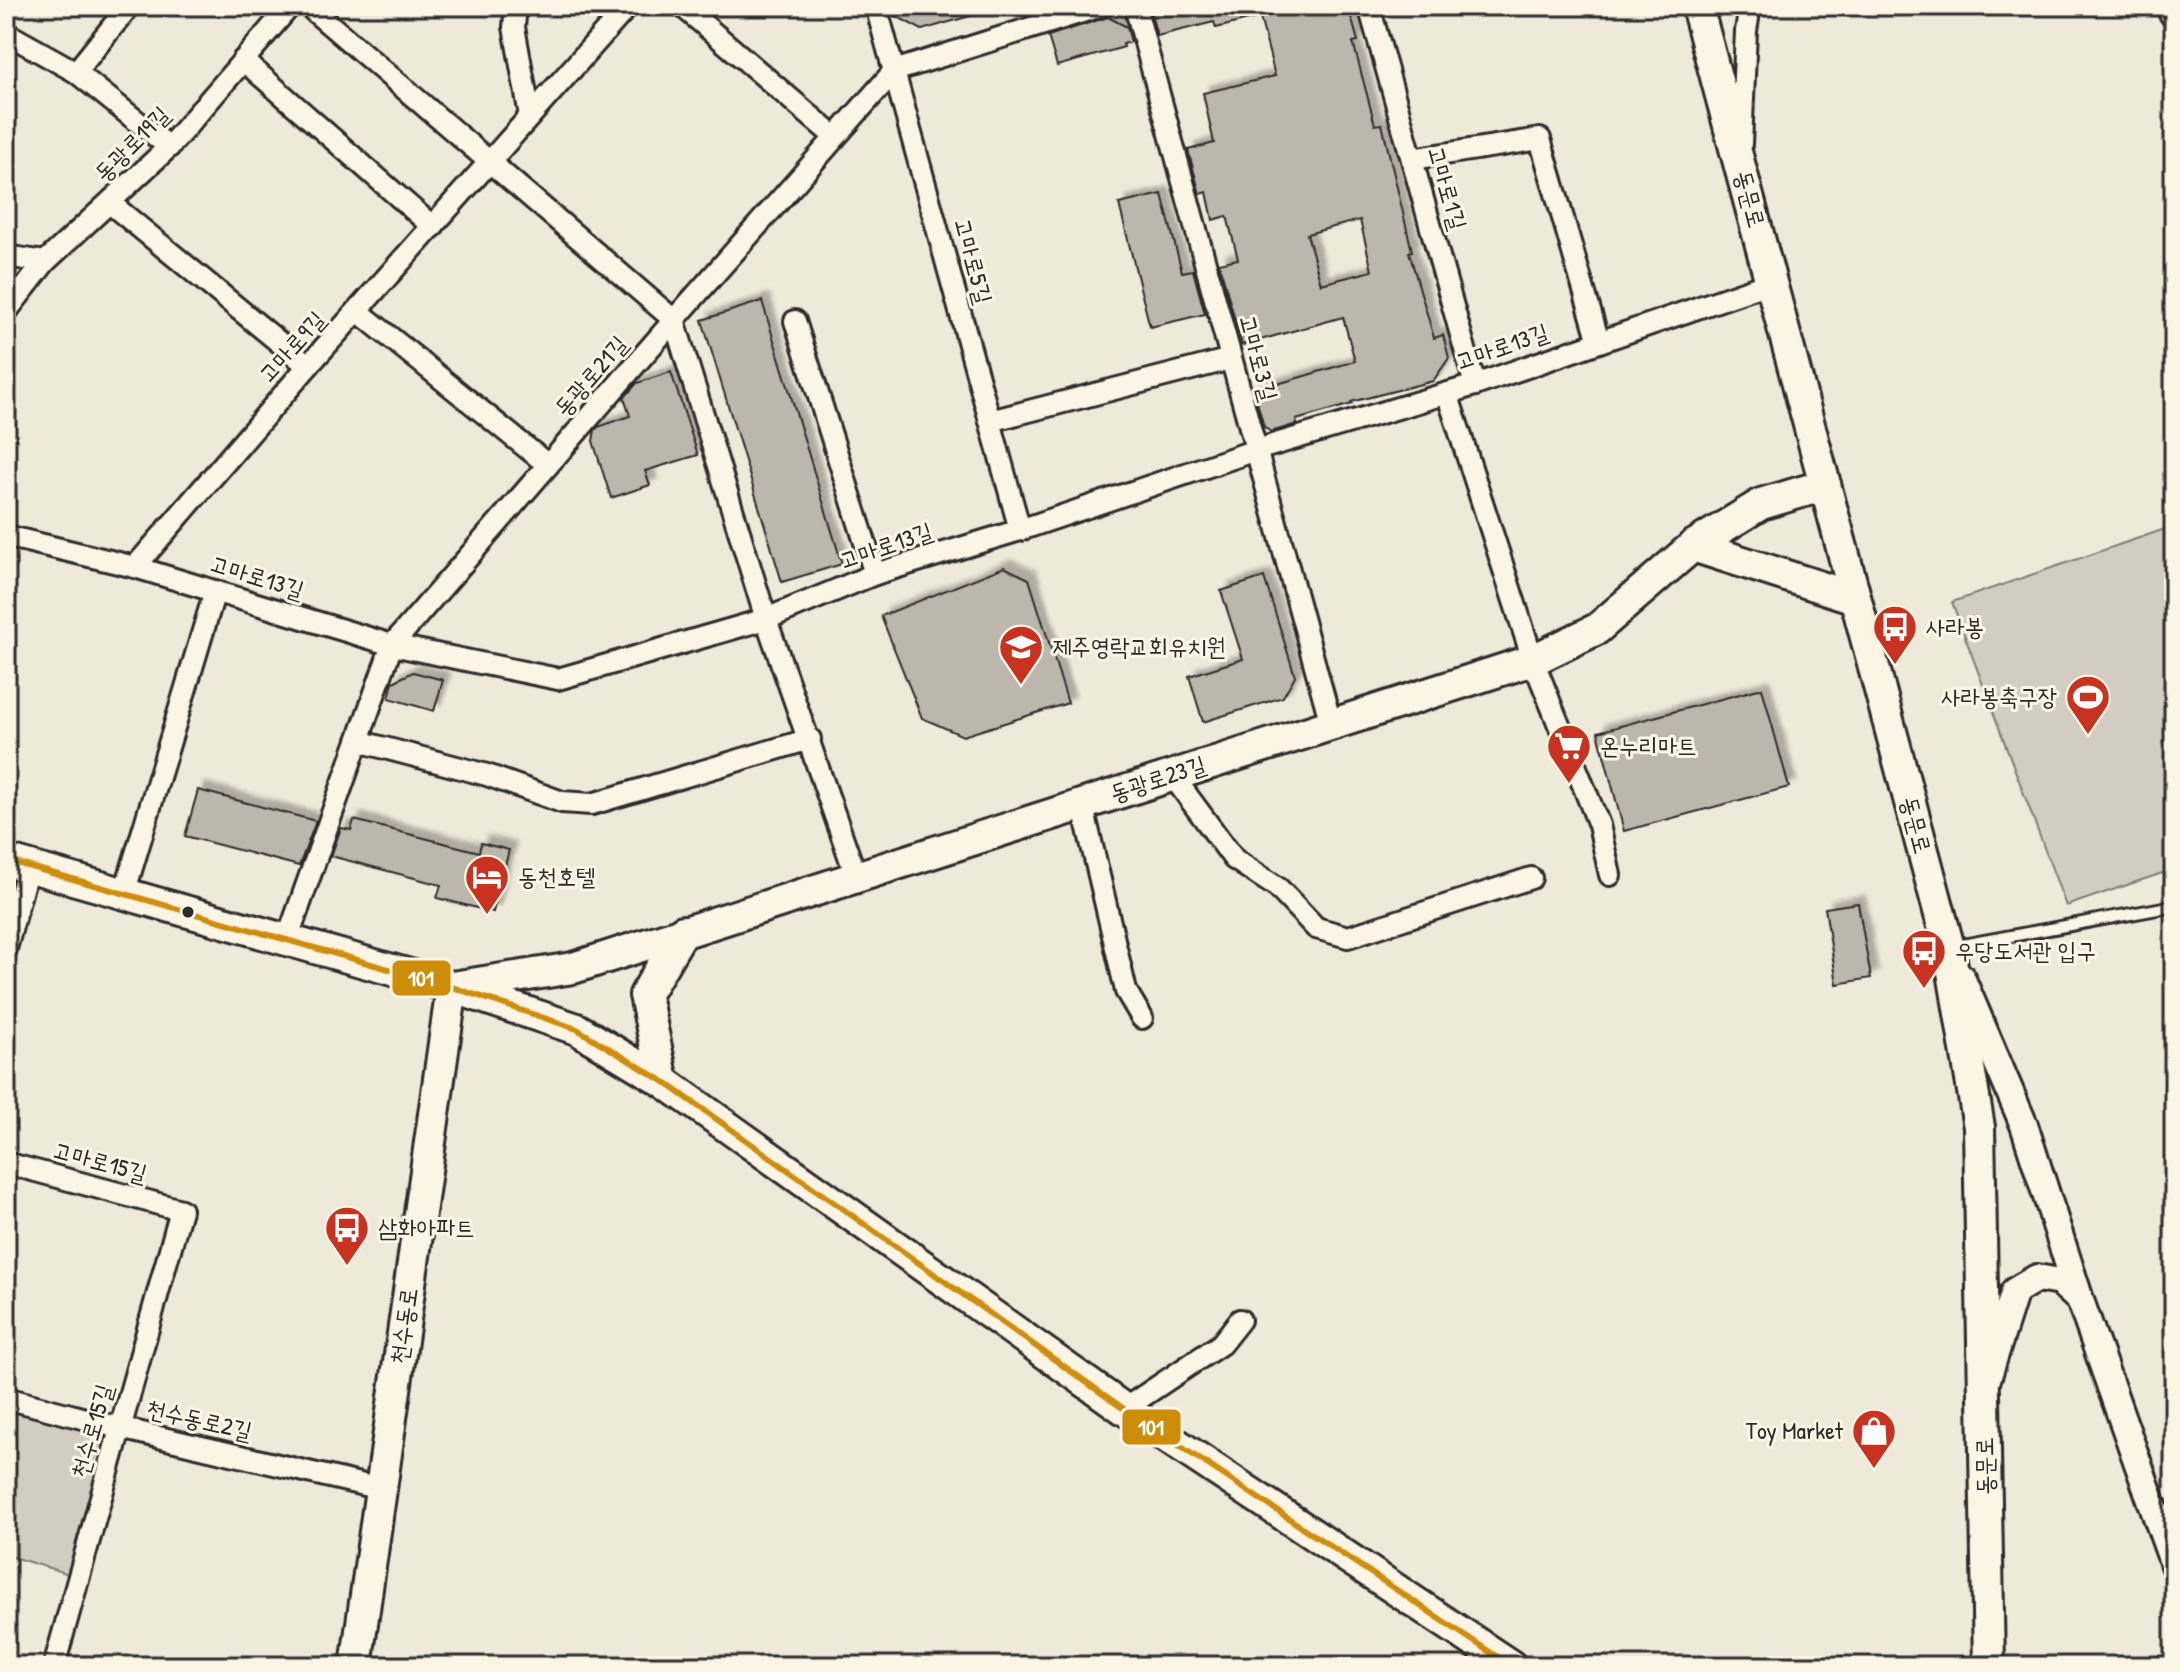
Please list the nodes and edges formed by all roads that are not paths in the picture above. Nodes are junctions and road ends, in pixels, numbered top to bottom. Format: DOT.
graph roads {
  1 [pos="129,6"];
  2 [pos="290,6"];
  3 [pos="308,6"];
  4 [pos="516,6"];
  5 [pos="628,6"];
  6 [pos="682,6"];
  7 [pos="876,6"];
  8 [pos="1101,6"];
  9 [pos="1135,6"];
  10 [pos="1369,6"];
  11 [pos="1697,6"];
  12 [pos="1750,6"];
  13 [pos="2165,6"];
  14 [pos="2174,19"];
  15 [pos="6,33"];
  16 [pos="243,60"];
  17 [pos="894,71"];
  18 [pos="76,72"];
  19 [pos="530,116"];
  20 [pos="835,137"];
  21 [pos="169,147"];
  22 [pos="1412,159"];
  23 [pos="1740,160"];
  24 [pos="489,162"];
  25 [pos="110,203"];
  26 [pos="433,227"];
  27 [pos="6,256"];
  28 [pos="45,262"];
  29 [pos="1772,282"];
  30 [pos="6,312"];
  31 [pos="359,312"];
  32 [pos="674,320"];
  33 [pos="795,321"];
  34 [pos="1599,342"];
  35 [pos="1231,359"];
  36 [pos="308,366"];
  37 [pos="1475,385"];
  38 [pos="1447,393"];
  39 [pos="990,421"];
  40 [pos="1256,450"];
  41 [pos="548,465"];
  42 [pos="1825,485"];
  43 [pos="1020,530"];
  44 [pos="6,536"];
  45 [pos="1693,546"];
  46 [pos="135,567"];
  47 [pos="875,574"];
  48 [pos="215,591"];
  49 [pos="1855,598"];
  50 [pos="766,619"];
  51 [pos="392,645"];
  52 [pos="1533,660"];
  53 [pos="1331,724"];
  54 [pos="810,739"];
  55 [pos="358,741"];
  56 [pos="1172,775"];
  57 [pos="1082,803"];
  58 [pos="17,864"];
  59 [pos="1610,875"];
  60 [pos="856,876"];
  61 [pos="1531,878"];
  62 [pos="124,894"];
  63 [pos="2174,906"];
  64 [pos="683,931"];
  65 [pos="287,940"];
  66 [pos="1949,948"];
  67 [pos="6,949"];
  68 [pos="452,987"];
  69 [pos="1142,1018"];
  70 [pos="663,1081"];
  71 [pos="6,1163"];
  72 [pos="181,1210"];
  73 [pos="2080,1300"];
  74 [pos="1240,1320"];
  75 [pos="1984,1391"];
  76 [pos="6,1398"];
  77 [pos="1124,1409"];
  78 [pos="120,1428"];
  79 [pos="381,1489"];
  80 [pos="2174,1565"];
  81 [pos="54,1666"];
  82 [pos="356,1666"];
  83 [pos="1511,1666"];
  84 [pos="1989,1666"];
  1 -- 18 [label="street"];
  2 -- 16 [label="street, 동광로19길"];
  3 -- 24 [label="street"];
  4 -- 19 [label="street"];
  5 -- 19 [label="street, 고마로9길"];
  6 -- 20 [label="street"];
  7 -- 17 [label="street, 고마로5길"];
  8 -- 17 [label="street"];
  9 -- 35 [label="street, 고마로3길"];
  10 -- 22 [label="street, 고마로1길"];
  11 -- 23 [label="main road, 동문로"];
  12 -- 23 [label="street"];
  13 -- 14 [label="street"];
  15 -- 18 [label="street"];
  16 -- 21 [label="street, 동광로19길"];
  16 -- 26 [label="street"];
  17 -- 20 [label="street, 동광로21길"];
  17 -- 39 [label="street, 고마로5길"];
  18 -- 21 [label="street"];
  19 -- 24 [label="street, 고마로9길"];
  20 -- 32 [label="street, 동광로21길"];
  21 -- 25 [label="street, 동광로19길"];
  22 -- 34 [label="street"];
  22 -- 37 [label="street, 고마로1길"];
  23 -- 29 [label="main road, 동문로"];
  24 -- 26 [label="street, 고마로9길"];
  24 -- 32 [label="street"];
  25 -- 28 [label="street, 동광로19길"];
  25 -- 36 [label="street"];
  26 -- 31 [label="street, 고마로9길"];
  27 -- 28 [label="street"];
  28 -- 30 [label="street, 동광로19길"];
  29 -- 34 [label="street, 고마로13길"];
  29 -- 42 [label="main road, 동문로"];
  31 -- 36 [label="street, 고마로9길"];
  31 -- 41 [label="street"];
  32 -- 41 [label="street, 동광로21길"];
  32 -- 50 [label="street"];
  33 -- 47 [label="street"];
  34 -- 37 [label="street, 고마로13길"];
  35 -- 39 [label="street"];
  35 -- 40 [label="street, 고마로3길"];
  36 -- 46 [label="street, 고마로9길"];
  37 -- 38 [label="street, 고마로13길"];
  38 -- 40 [label="street, 고마로13길"];
  38 -- 52 [label="street"];
  39 -- 43 [label="street, 고마로5길"];
  40 -- 43 [label="street, 고마로13길"];
  40 -- 53 [label="street, 고마로3길"];
  41 -- 51 [label="street, 동광로21길"];
  42 -- 45 [label="main road, 동광로23길"];
  42 -- 49 [label="main road, 동문로"];
  43 -- 47 [label="street, 고마로13길"];
  44 -- 46 [label="street, 고마로13길"];
  45 -- 49 [label="main road"];
  45 -- 52 [label="main road, 동광로23길"];
  46 -- 48 [label="street, 고마로13길"];
  47 -- 50 [label="street, 고마로13길"];
  48 -- 51 [label="street, 고마로13길"];
  48 -- 62 [label="street"];
  49 -- 66 [label="main road, 동문로"];
  50 -- 51 [label="street, 고마로13길"];
  50 -- 54 [label="street"];
  51 -- 55 [label="street, 동광로21길"];
  52 -- 53 [label="main road, 동광로23길"];
  52 -- 59 [label="street"];
  53 -- 56 [label="main road, 동광로23길"];
  54 -- 55 [label="street"];
  54 -- 60 [label="street"];
  55 -- 65 [label="street, 동광로21길"];
  56 -- 57 [label="main road, 동광로23길"];
  56 -- 61 [label="street"];
  57 -- 60 [label="main road, 동광로23길"];
  57 -- 69 [label="street"];
  58 -- 62 [label="main road"];
  58 -- 67 [label="street"];
  60 -- 64 [label="main road, 동광로23길"];
  62 -- 65 [label="main road"];
  63 -- 66 [label="lane"];
  64 -- 68 [label="main road, 동광로23길"];
  64 -- 70 [label="main road"];
  65 -- 68 [label="main road"];
  66 -- 73 [label="street"];
  66 -- 75 [label="main road, 동문로"];
  68 -- 70 [label="main road"];
  68 -- 79 [label="main road, 천수동로"];
  70 -- 77 [label="main road"];
  71 -- 72 [label="street, 고마로15길"];
  72 -- 78 [label="street, 천수로15길"];
  73 -- 75 [label="street"];
  73 -- 80 [label="street"];
  74 -- 77 [label="street"];
  75 -- 84 [label="main road, 동문로"];
  76 -- 78 [label="street, 천수동로2길"];
  77 -- 83 [label="main road"];
  78 -- 79 [label="street, 천수동로2길"];
  78 -- 81 [label="street, 천수로15길"];
  79 -- 82 [label="main road, 천수동로"];
}
